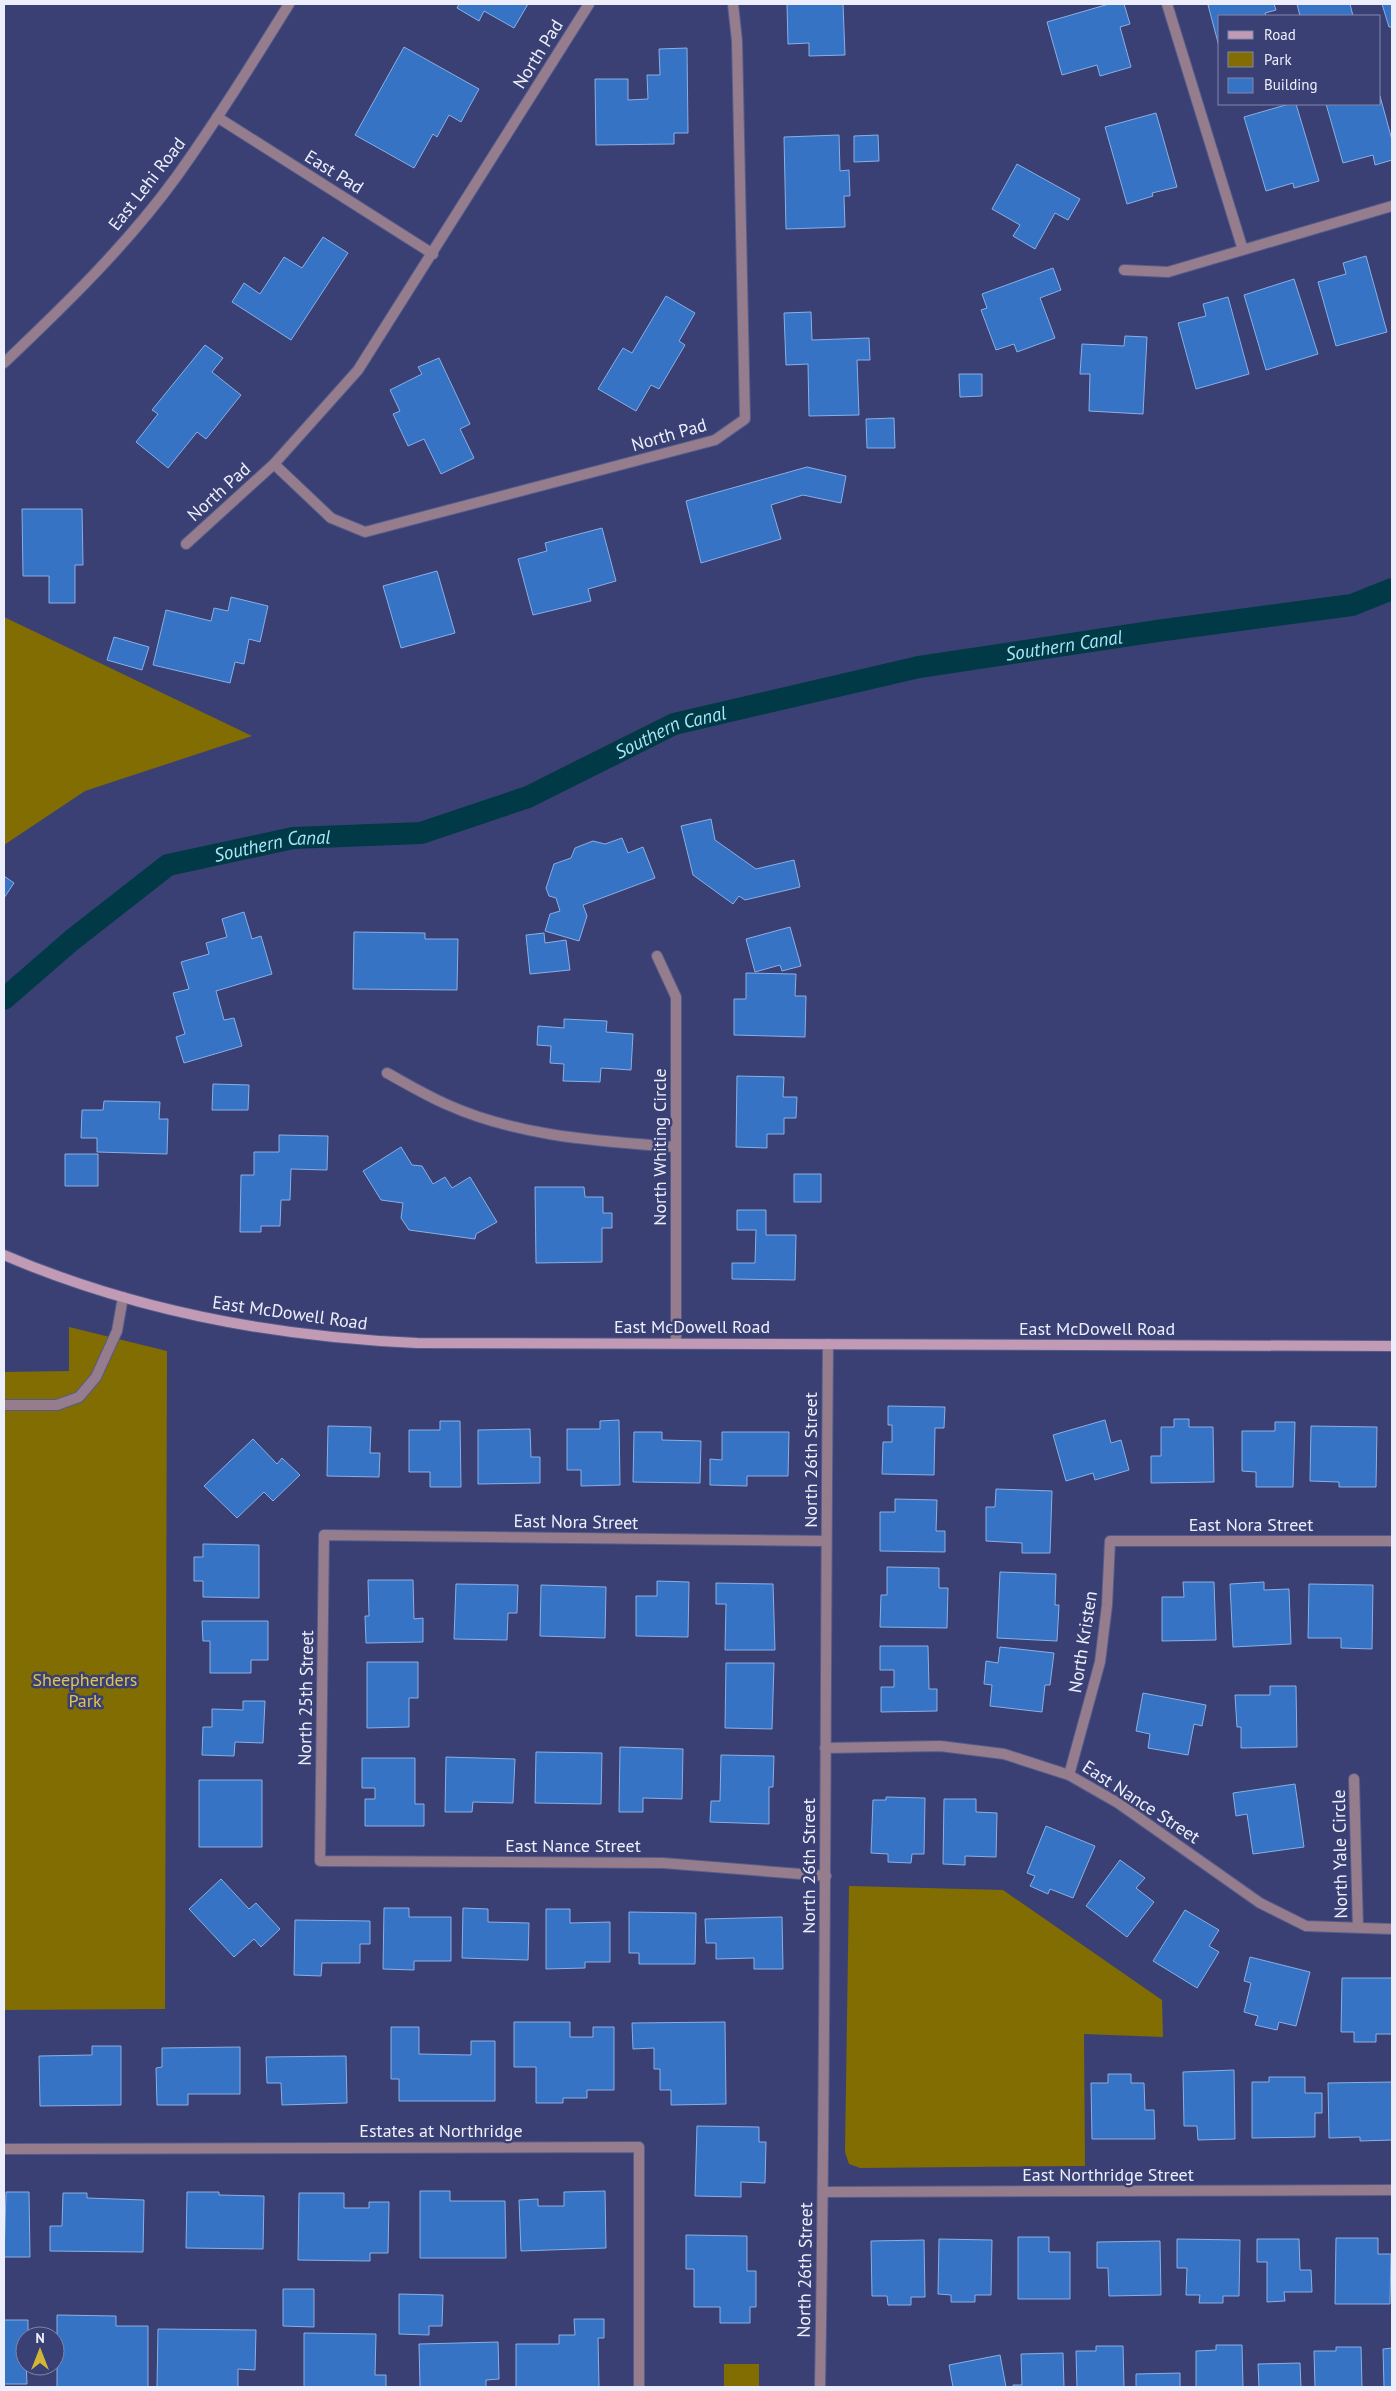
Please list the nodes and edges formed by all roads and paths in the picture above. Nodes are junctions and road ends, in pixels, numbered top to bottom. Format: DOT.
graph roads {
  1 [pos="289,4"];
  2 [pos="588,4"];
  3 [pos="733,4"];
  4 [pos="1167,4"];
  5 [pos="217,117"];
  6 [pos="1392,206"];
  7 [pos="1243,250"];
  8 [pos="433,254"];
  9 [pos="1124,270"];
  10 [pos="4,362"];
  11 [pos="274,464"];
  12 [pos="186,544"];
  13 [pos="657,956"];
  14 [pos="387,1073"];
  15 [pos="676,1147"];
  16 [pos="4,1255"];
  17 [pos="123,1297"];
  18 [pos="676,1342"];
  19 [pos="828,1344"];
  20 [pos="1392,1346"];
  21 [pos="4,1405"];
  22 [pos="324,1535"];
  23 [pos="1392,1541"];
  24 [pos="826,1542"];
  25 [pos="1110,1542"];
  26 [pos="825,1748"];
  27 [pos="1069,1775"];
  28 [pos="1354,1779"];
  29 [pos="320,1861"];
  30 [pos="826,1876"];
  31 [pos="1358,1928"];
  32 [pos="1392,1929"];
  33 [pos="4,2149"];
  34 [pos="1392,2190"];
  35 [pos="823,2192"];
  36 [pos="639,2387"];
  37 [pos="820,2387"];
  1 -- 5 [label="street, East Lehi Road"];
  2 -- 8 [label="street, North Pad"];
  3 -- 11 [label="street, North Pad"];
  4 -- 7 [label="street"];
  5 -- 8 [label="street, East Pad"];
  5 -- 10 [label="street, East Lehi Road"];
  6 -- 7 [label="street"];
  7 -- 9 [label="street"];
  8 -- 11 [label="street, North Pad"];
  11 -- 12 [label="street, North Pad"];
  13 -- 15 [label="street, North Whiting Circle"];
  14 -- 15 [label="street"];
  15 -- 18 [label="street, North Whiting Circle"];
  16 -- 17 [label="main road, East McDowell Road"];
  17 -- 18 [label="main road, East McDowell Road"];
  17 -- 21 [label="street"];
  18 -- 19 [label="main road, East McDowell Road"];
  19 -- 20 [label="main road, East McDowell Road"];
  19 -- 24 [label="street, North 26th Street"];
  22 -- 24 [label="street, East Nora Street"];
  22 -- 29 [label="street, North 25th Street"];
  23 -- 25 [label="street, East Nora Street"];
  24 -- 26 [label="street, North 26th Street"];
  25 -- 27 [label="street, North Kristen"];
  26 -- 27 [label="street, East Nance Street"];
  26 -- 30 [label="street, North 26th Street"];
  27 -- 31 [label="street, East Nance Street"];
  28 -- 31 [label="street, North Yale Circle"];
  29 -- 30 [label="street, East Nance Street"];
  30 -- 35 [label="street, North 26th Street"];
  31 -- 32 [label="street, East Nance Street"];
  33 -- 36 [label="street, Estates at Northridge"];
  34 -- 35 [label="street, East Northridge Street"];
  35 -- 37 [label="street, North 26th Street"];
}
